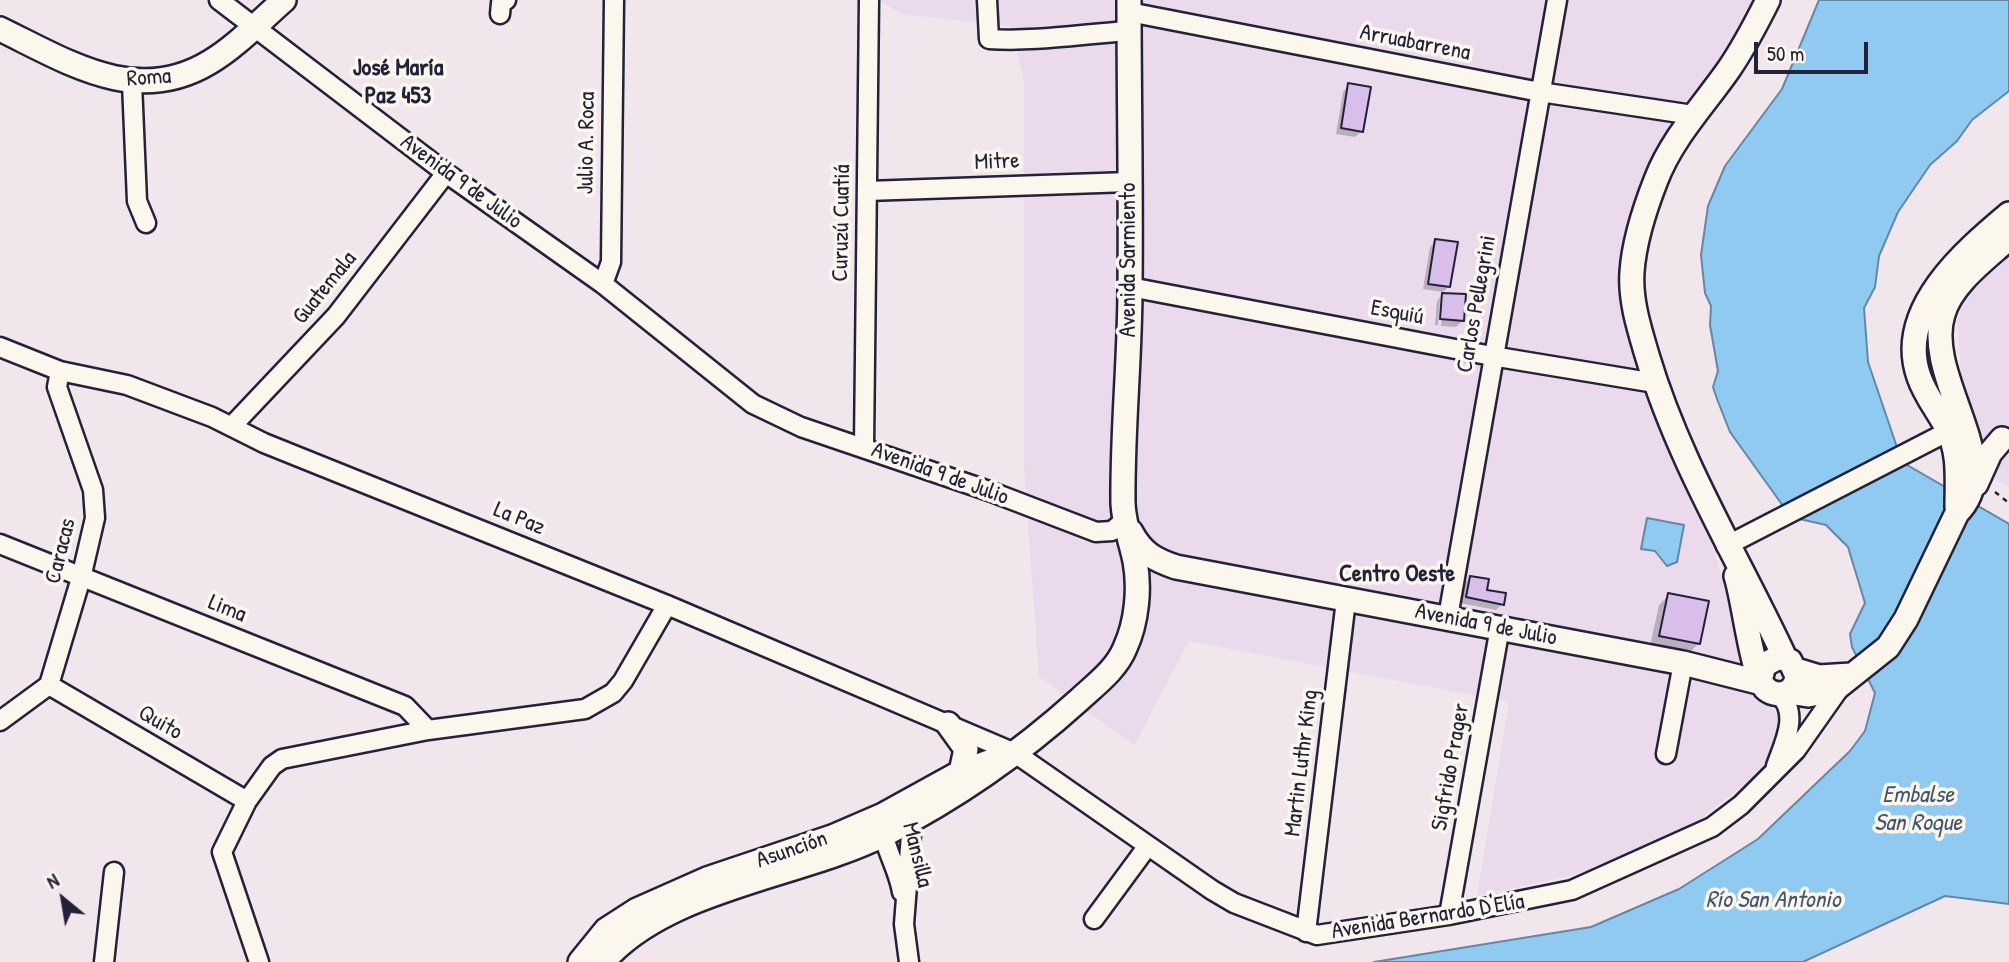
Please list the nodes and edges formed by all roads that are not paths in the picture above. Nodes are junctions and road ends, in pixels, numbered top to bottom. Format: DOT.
graph roads {
  1 [pos="219,0"];
  2 [pos="284,0"];
  3 [pos="614,0"];
  4 [pos="869,0"];
  5 [pos="987,0"];
  6 [pos="1558,0"];
  7 [pos="1768,0"];
  8 [pos="1129,14"];
  9 [pos="254,27"];
  10 [pos="0,29"];
  11 [pos="132,83"];
  12 [pos="1540,92"];
  13 [pos="1693,115"];
  14 [pos="446,173"];
  15 [pos="1129,182"];
  16 [pos="867,191"];
  17 [pos="2009,214"];
  18 [pos="146,223"];
  19 [pos="2009,238"];
  20 [pos="603,284"];
  21 [pos="1130,287"];
  22 [pos="0,348"];
  23 [pos="1492,356"];
  24 [pos="60,371"];
  25 [pos="1655,383"];
  26 [pos="232,426"];
  27 [pos="1949,430"];
  28 [pos="2006,438"];
  29 [pos="1970,444"];
  30 [pos="864,446"];
  31 [pos="1962,508"];
  32 [pos="1125,520"];
  33 [pos="0,544"];
  34 [pos="1726,546"];
  35 [pos="1177,567"];
  36 [pos="81,578"];
  37 [pos="1138,594"];
  38 [pos="1346,600"];
  39 [pos="667,605"];
  40 [pos="1448,617"];
  41 [pos="1500,627"];
  42 [pos="1683,663"];
  43 [pos="1847,680"];
  44 [pos="1785,681"];
  45 [pos="49,685"];
  46 [pos="0,722"];
  47 [pos="948,724"];
  48 [pos="428,730"];
  49 [pos="1811,730"];
  50 [pos="1015,753"];
  51 [pos="1666,754"];
  52 [pos="961,772"];
  53 [pos="1774,772"];
  54 [pos="247,801"];
  55 [pos="893,820"];
  56 [pos="1147,847"];
  57 [pos="114,872"];
  58 [pos="905,906"];
  59 [pos="1449,915"];
  60 [pos="1094,919"];
  61 [pos="1306,932"];
  62 [pos="104,962"];
  63 [pos="259,962"];
  64 [pos="580,962"];
  65 [pos="603,962"];
  66 [pos="909,962"];
  1 -- 9 [label="street, Avenida 9 de Julio"];
  2 -- 9 [label="main road, Roma"];
  3 -- 20 [label="street, Julio A. Roca"];
  4 -- 16 [label="street, Curuzú Cuatiá"];
  5 -- 8 [label="street, Arruabarrena"];
  6 -- 12 [label="street, Carlos Pellegrini"];
  7 -- 13 [label="main road"];
  8 -- 12 [label="street, Arruabarrena"];
  8 -- 15 [label="main road, Avenida Sarmiento"];
  9 -- 11 [label="main road, Roma"];
  9 -- 14 [label="street, Avenida 9 de Julio"];
  10 -- 11 [label="main road, Roma"];
  11 -- 18 [label="street"];
  12 -- 13 [label="street, Arruabarrena"];
  12 -- 23 [label="street, Carlos Pellegrini"];
  13 -- 25 [label="main road"];
  14 -- 20 [label="street, Avenida 9 de Julio"];
  14 -- 26 [label="street, Guatemala"];
  15 -- 16 [label="street, Mitre"];
  15 -- 21 [label="main road, Avenida Sarmiento"];
  16 -- 30 [label="street, Curuzú Cuatiá"];
  17 -- 27 [label="main road"];
  19 -- 29 [label="main road"];
  20 -- 30 [label="street, Avenida 9 de Julio"];
  21 -- 23 [label="street, Esquiú"];
  21 -- 32 [label="main road, Avenida Sarmiento"];
  22 -- 24 [label="street, La Paz"];
  23 -- 25 [label="street, Esquiú"];
  23 -- 40 [label="street, Carlos Pellegrini"];
  24 -- 26 [label="street, La Paz"];
  24 -- 36 [label="street, Caracas"];
  25 -- 34 [label="main road"];
  26 -- 39 [label="street, La Paz"];
  27 -- 29 [label="main road"];
  27 -- 31 [label="main road"];
  27 -- 34 [label="street"];
  28 -- 29 [label="main road"];
  28 -- 31 [label="main road"];
  29 -- 31 [label="main road"];
  30 -- 32 [label="street, Avenida 9 de Julio"];
  31 -- 43 [label="main road, Avenida 9 de Julio"];
  32 -- 35 [label="main road, Avenida 9 de Julio"];
  32 -- 37 [label="main road, Asunción"];
  33 -- 36 [label="street, Lima"];
  34 -- 44 [label="main road"];
  35 -- 37 [label="main road"];
  35 -- 38 [label="main road, Avenida 9 de Julio"];
  36 -- 45 [label="street, Caracas"];
  36 -- 48 [label="street, Lima"];
  37 -- 50 [label="main road, Asunción"];
  38 -- 40 [label="main road, Avenida 9 de Julio"];
  38 -- 61 [label="street, Martin Luthr King"];
  39 -- 47 [label="street, La Paz"];
  39 -- 48 [label="street"];
  40 -- 41 [label="main road, Avenida 9 de Julio"];
  41 -- 42 [label="main road, Avenida 9 de Julio"];
  41 -- 59 [label="street, Sigfrido Prager"];
  42 -- 44 [label="main road, Avenida 9 de Julio"];
  42 -- 51 [label="street"];
  43 -- 44 [label="main road, Avenida 9 de Julio"];
  43 -- 49 [label="street, Avenida Bernardo D'Elía"];
  44 -- 49 [label="street"];
  44 -- 53 [label="street"];
  45 -- 46 [label="street"];
  45 -- 54 [label="street, Quito"];
  47 -- 50 [label="street, La Paz"];
  47 -- 52 [label="main road"];
  48 -- 54 [label="street"];
  49 -- 53 [label="street, Avenida Bernardo D'Elía"];
  50 -- 52 [label="main road, Asunción"];
  50 -- 55 [label="main road, Asunción"];
  50 -- 56 [label="street, Avenida Bernardo D'Elía"];
  52 -- 55 [label="main road, Asunción"];
  53 -- 59 [label="street, Avenida Bernardo D'Elía"];
  54 -- 63 [label="street"];
  55 -- 58 [label="street, Mansilla"];
  55 -- 58 [label="street, Mansilla"];
  55 -- 64 [label="main road, Asunción"];
  55 -- 65 [label="main road, Asunción"];
  56 -- 60 [label="street"];
  56 -- 61 [label="street, Avenida Bernardo D'Elía"];
  57 -- 62 [label="street"];
  58 -- 66 [label="street, Mansilla"];
  59 -- 61 [label="street, Avenida Bernardo D'Elía"];
}
